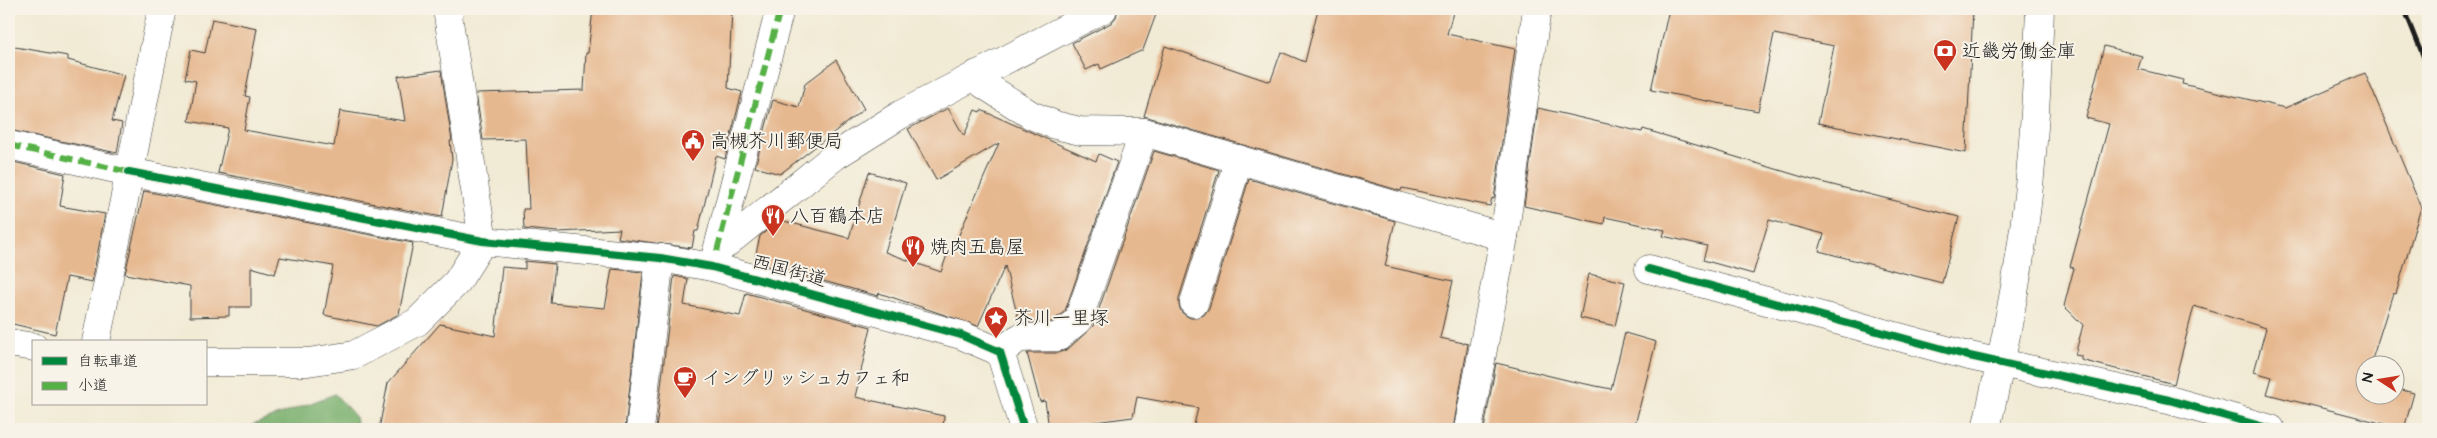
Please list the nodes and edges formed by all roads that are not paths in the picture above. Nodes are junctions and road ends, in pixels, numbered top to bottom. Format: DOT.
graph roads {
  1 [pos="162,9"];
  2 [pos="447,9"];
  3 [pos="780,9"];
  4 [pos="1103,9"];
  5 [pos="1537,9"];
  6 [pos="2040,9"];
  7 [pos="977,74"];
  8 [pos="1144,132"];
  9 [pos="9,145"];
  10 [pos="1239,160"];
  11 [pos="129,172"];
  12 [pos="1504,238"];
  13 [pos="483,241"];
  14 [pos="660,258"];
  15 [pos="714,259"];
  16 [pos="1649,269"];
  17 [pos="1194,303"];
  18 [pos="96,340"];
  19 [pos="9,343"];
  20 [pos="32,347"];
  21 [pos="1000,352"];
  22 [pos="208,362"];
  23 [pos="2000,364"];
  24 [pos="640,429"];
  25 [pos="1024,429"];
  26 [pos="1468,429"];
  27 [pos="1986,429"];
  28 [pos="2271,429"];
  1 -- 11 [label="street"];
  2 -- 13 [label="street"];
  3 -- 15 [label="street"];
  4 -- 7 [label="street"];
  5 -- 12 [label="street"];
  6 -- 23 [label="street"];
  7 -- 8 [label="street"];
  7 -- 15 [label="street"];
  8 -- 10 [label="street"];
  8 -- 21 [label="street"];
  9 -- 11 [label="street, 西国街道"];
  10 -- 12 [label="street"];
  10 -- 17 [label="street"];
  11 -- 13 [label="street, 西国街道"];
  11 -- 18 [label="street"];
  12 -- 26 [label="street"];
  13 -- 14 [label="street, 西国街道"];
  13 -- 22 [label="street"];
  14 -- 15 [label="street, 西国街道"];
  14 -- 24 [label="street"];
  15 -- 21 [label="street, 西国街道"];
  16 -- 23 [label="street"];
  19 -- 20 [label="street"];
  21 -- 25 [label="street"];
  23 -- 27 [label="street"];
  23 -- 28 [label="street"];
}
